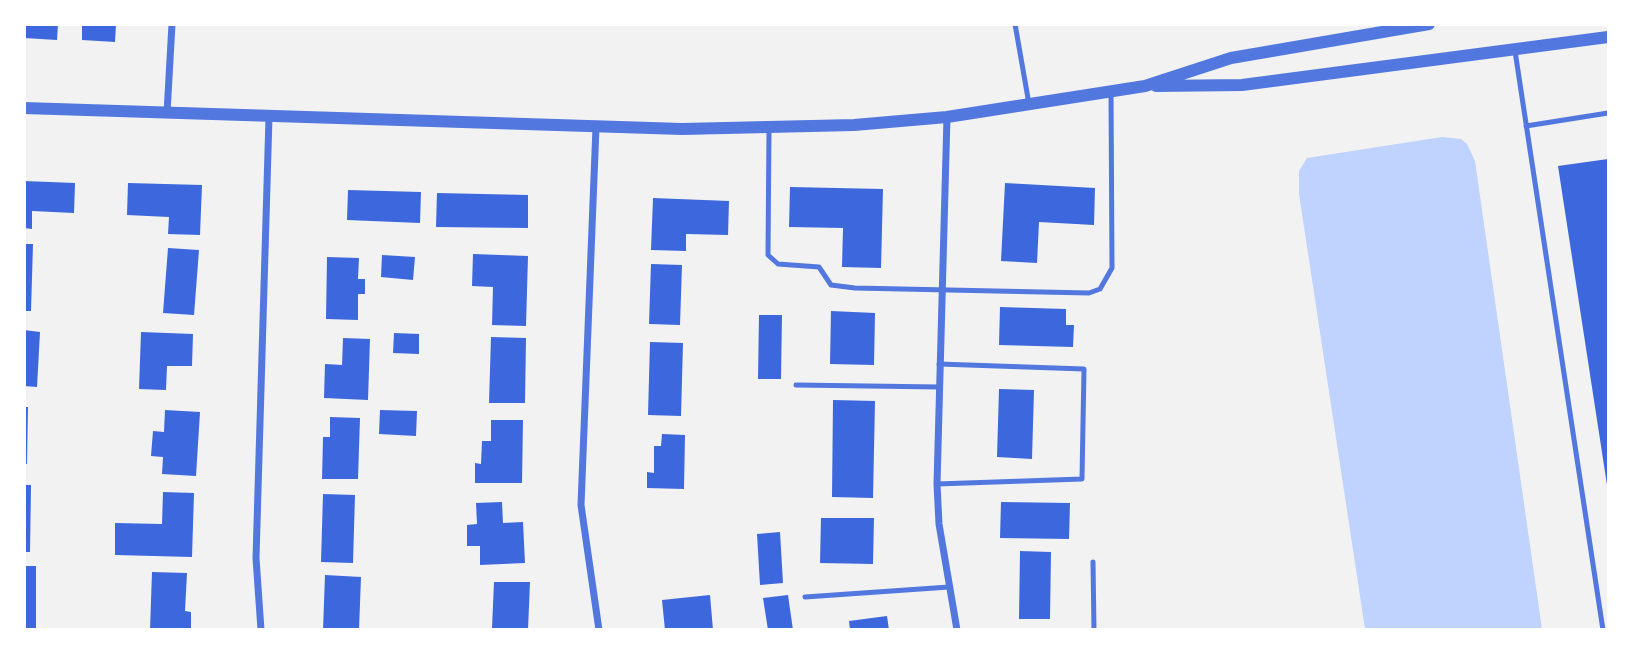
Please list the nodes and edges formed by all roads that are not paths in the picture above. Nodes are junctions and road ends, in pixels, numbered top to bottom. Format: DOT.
graph roads {
  1 [pos="172,24"];
  2 [pos="1016,24"];
  3 [pos="1421,25"];
  4 [pos="1608,37"];
  5 [pos="1514,48"];
  6 [pos="1145,86"];
  7 [pos="1111,92"];
  8 [pos="1030,106"];
  9 [pos="24,108"];
  10 [pos="167,113"];
  11 [pos="1608,113"];
  12 [pos="269,117"];
  13 [pos="947,117"];
  14 [pos="1526,126"];
  15 [pos="596,127"];
  16 [pos="769,128"];
  17 [pos="941,290"];
  18 [pos="939,364"];
  19 [pos="796,385"];
  20 [pos="939,387"];
  21 [pos="937,484"];
  22 [pos="1093,562"];
  23 [pos="949,587"];
  24 [pos="806,597"];
  25 [pos="261,629"];
  26 [pos="599,629"];
  27 [pos="957,629"];
  28 [pos="1094,629"];
  29 [pos="1603,629"];
  1 -- 10 [label="street"];
  2 -- 8 [label="lane"];
  3 -- 6 [label="street"];
  4 -- 5 [label="street"];
  5 -- 6 [label="street"];
  5 -- 14 [label="lane"];
  6 -- 7 [label="street"];
  7 -- 8 [label="street"];
  7 -- 17 [label="lane"];
  8 -- 13 [label="street"];
  9 -- 10 [label="street"];
  10 -- 12 [label="street"];
  11 -- 14 [label="lane"];
  12 -- 15 [label="street"];
  12 -- 25 [label="street"];
  13 -- 16 [label="street"];
  13 -- 17 [label="street"];
  14 -- 29 [label="lane"];
  15 -- 16 [label="street"];
  15 -- 26 [label="street"];
  16 -- 17 [label="lane"];
  17 -- 18 [label="street"];
  18 -- 20 [label="street"];
  18 -- 21 [label="lane"];
  19 -- 20 [label="lane"];
  20 -- 21 [label="street"];
  21 -- 23 [label="street"];
  22 -- 28 [label="lane"];
  23 -- 24 [label="lane"];
  23 -- 27 [label="street"];
}
